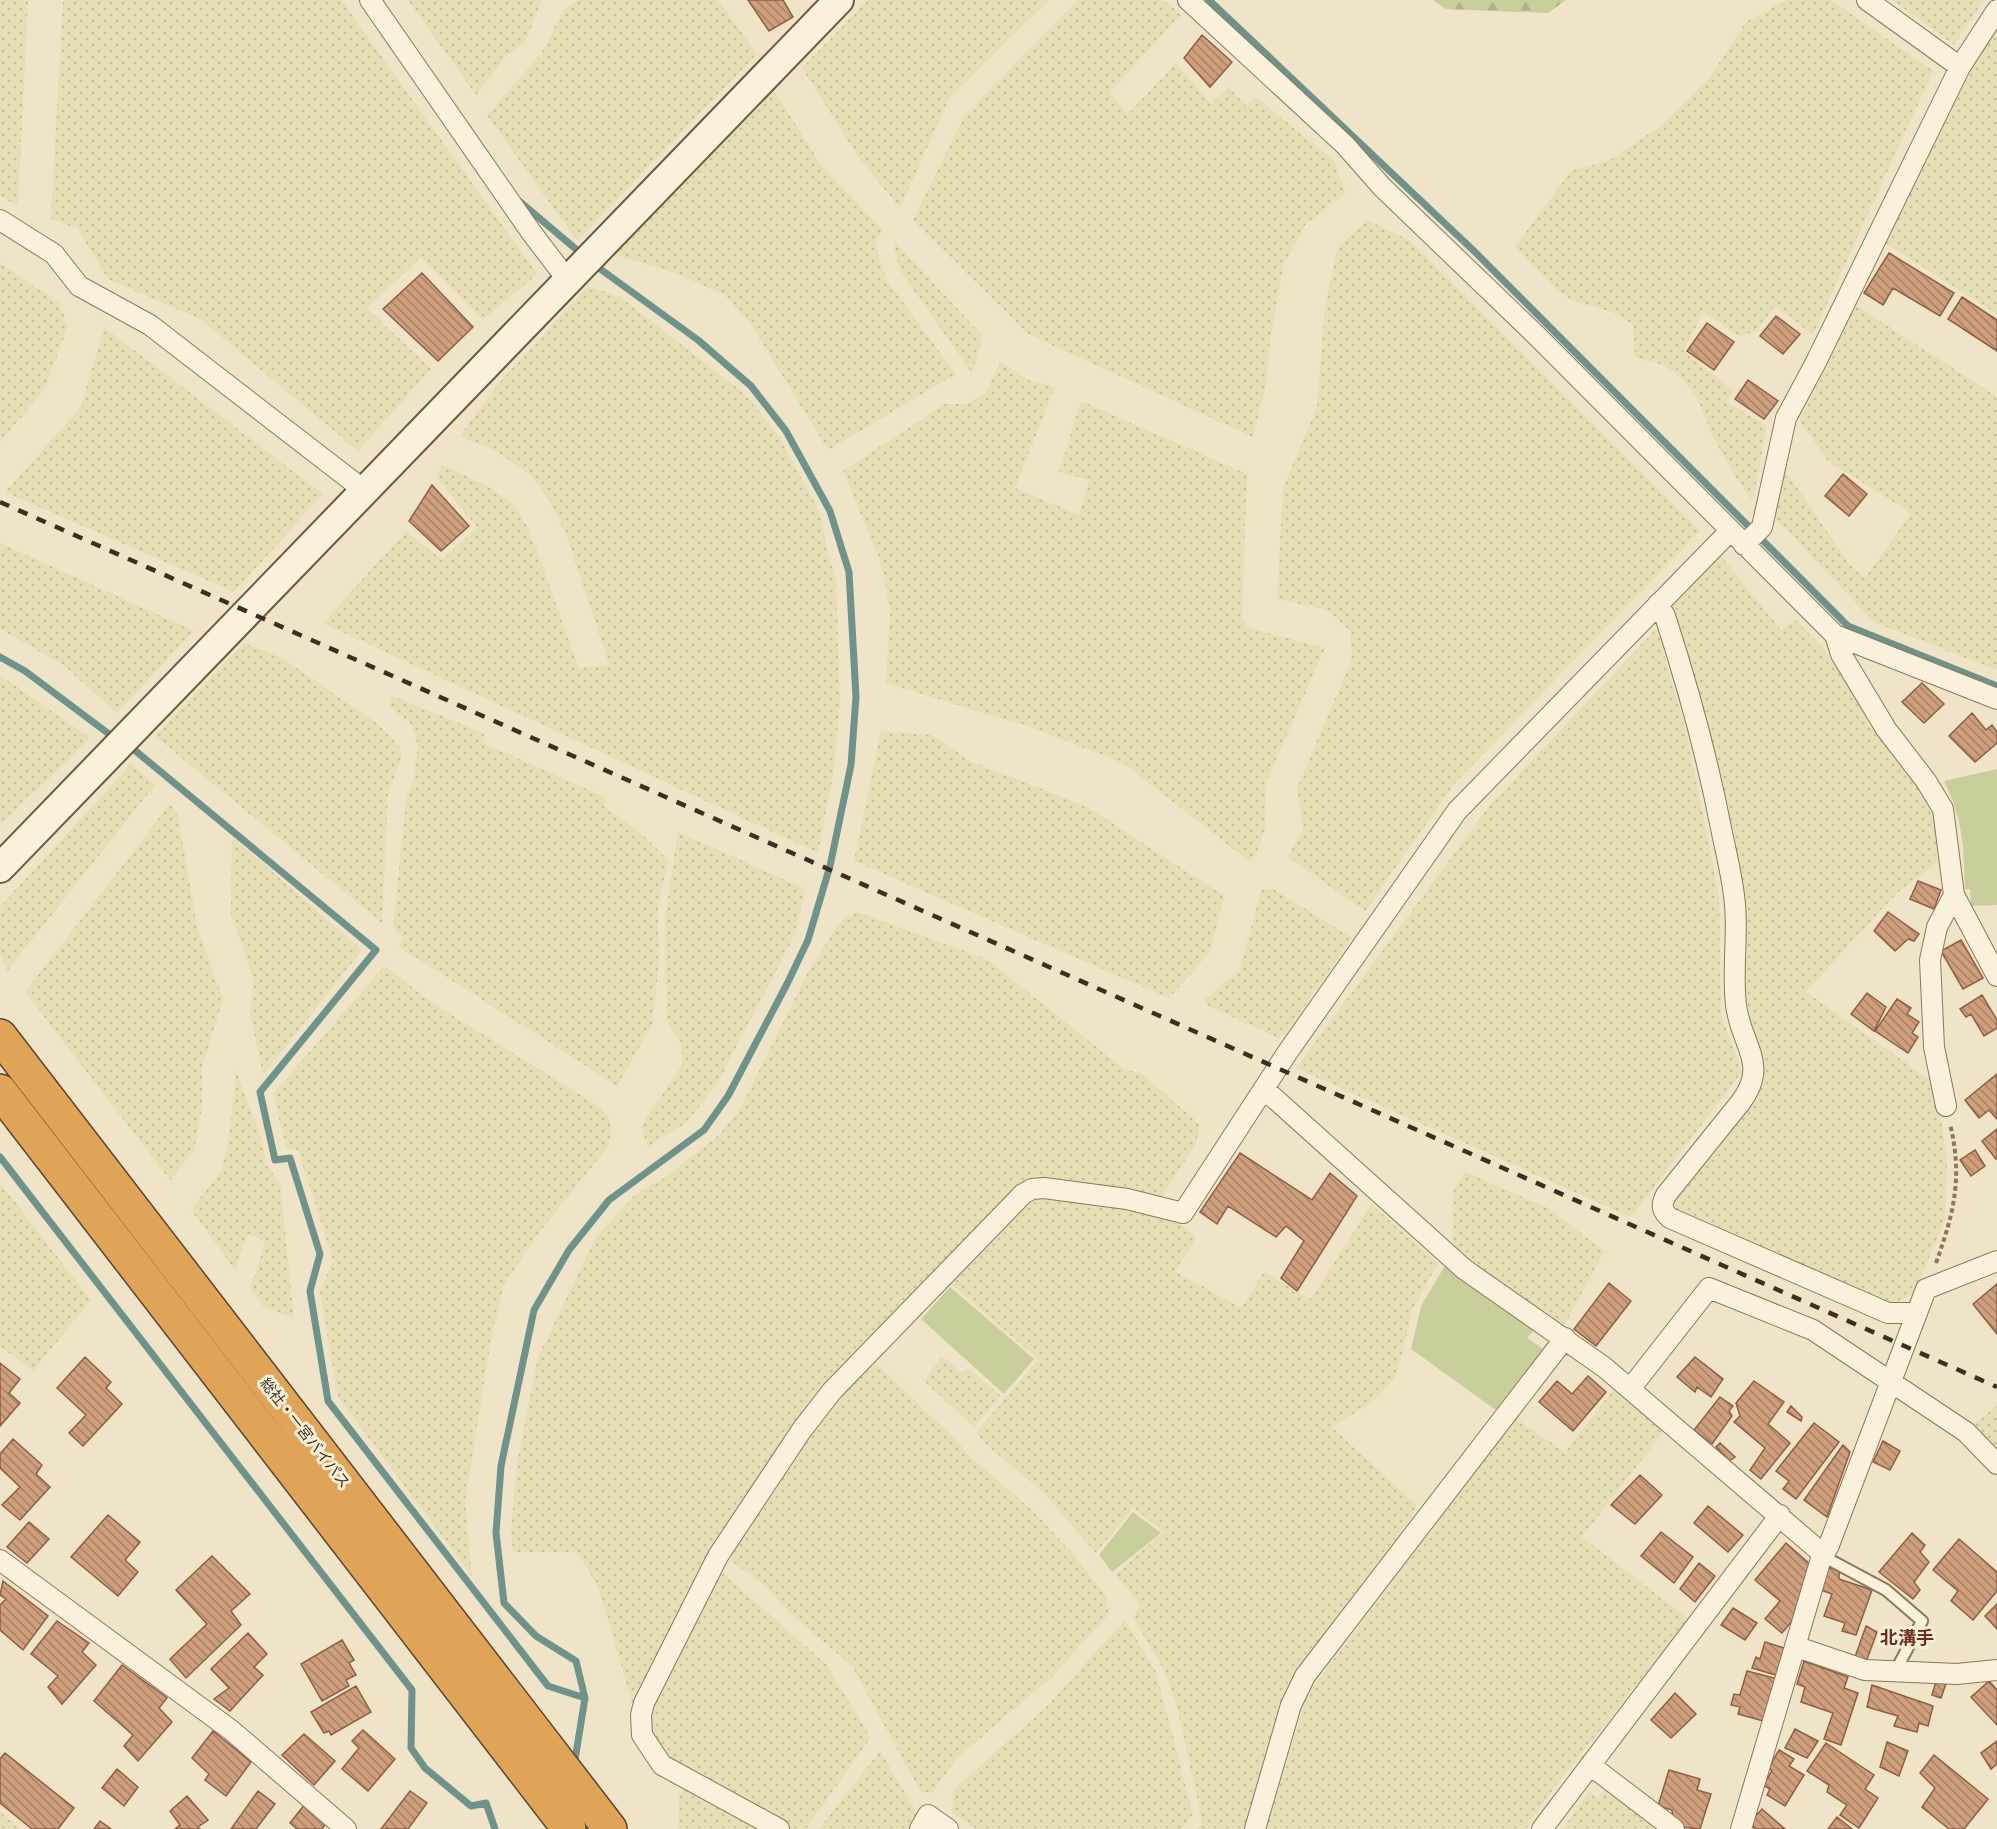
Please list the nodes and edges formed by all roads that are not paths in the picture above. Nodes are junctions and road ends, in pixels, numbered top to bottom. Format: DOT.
graph roads {
  1 [pos="370,0"];
  2 [pos="839,0"];
  3 [pos="1188,0"];
  4 [pos="1867,0"];
  5 [pos="1997,10"];
  6 [pos="1960,67"];
  7 [pos="0,220"];
  8 [pos="572,278"];
  9 [pos="365,491"];
  10 [pos="1747,535"];
  11 [pos="1658,604"];
  12 [pos="1835,635"];
  13 [pos="1997,699"];
  14 [pos="0,868"];
  15 [pos="1954,895"];
  16 [pos="1997,976"];
  17 [pos="0,1036"];
  18 [pos="1264,1089"];
  19 [pos="0,1091"];
  20 [pos="1946,1106"];
  21 [pos="1997,1261"];
  22 [pos="1917,1314"];
  23 [pos="1565,1338"];
  24 [pos="1891,1381"];
  25 [pos="1630,1389"];
  26 [pos="1997,1464"];
  27 [pos="1780,1515"];
  28 [pos="1823,1554"];
  29 [pos="0,1560"];
  30 [pos="1797,1647"];
  31 [pos="1896,1670"];
  32 [pos="1997,1670"];
  33 [pos="1590,1765"];
  34 [pos="603,1820"];
  35 [pos="346,1829"];
  36 [pos="568,1829"];
  37 [pos="779,1829"];
  38 [pos="920,1829"];
  39 [pos="948,1829"];
  40 [pos="1255,1829"];
  41 [pos="1542,1829"];
  42 [pos="1674,1829"];
  43 [pos="1741,1829"];
  1 -- 8 [label="street"];
  2 -- 8 [label="street"];
  3 -- 10 [label="street"];
  4 -- 6 [label="street"];
  5 -- 6 [label="street"];
  6 -- 10 [label="street"];
  7 -- 9 [label="street"];
  8 -- 9 [label="street"];
  9 -- 14 [label="street"];
  10 -- 11 [label="street"];
  10 -- 12 [label="street"];
  11 -- 18 [label="street"];
  11 -- 22 [label="street"];
  12 -- 13 [label="street"];
  12 -- 15 [label="street"];
  15 -- 16 [label="street"];
  15 -- 20 [label="street"];
  17 -- 34 [label="highway, 総社・一宮バイパス"];
  18 -- 23 [label="street"];
  18 -- 37 [label="street"];
  19 -- 36 [label="highway"];
  21 -- 22 [label="street"];
  22 -- 24 [label="street"];
  23 -- 25 [label="street"];
  23 -- 40 [label="street"];
  24 -- 25 [label="street"];
  24 -- 26 [label="street"];
  24 -- 28 [label="street"];
  25 -- 27 [label="street"];
  27 -- 28 [label="street"];
  27 -- 33 [label="street"];
  28 -- 30 [label="street"];
  28 -- 31 [label="lane"];
  29 -- 35 [label="street"];
  30 -- 31 [label="street"];
  30 -- 43 [label="street"];
  31 -- 32 [label="street"];
  33 -- 41 [label="street"];
  33 -- 42 [label="street"];
  38 -- 39 [label="street"];
}
